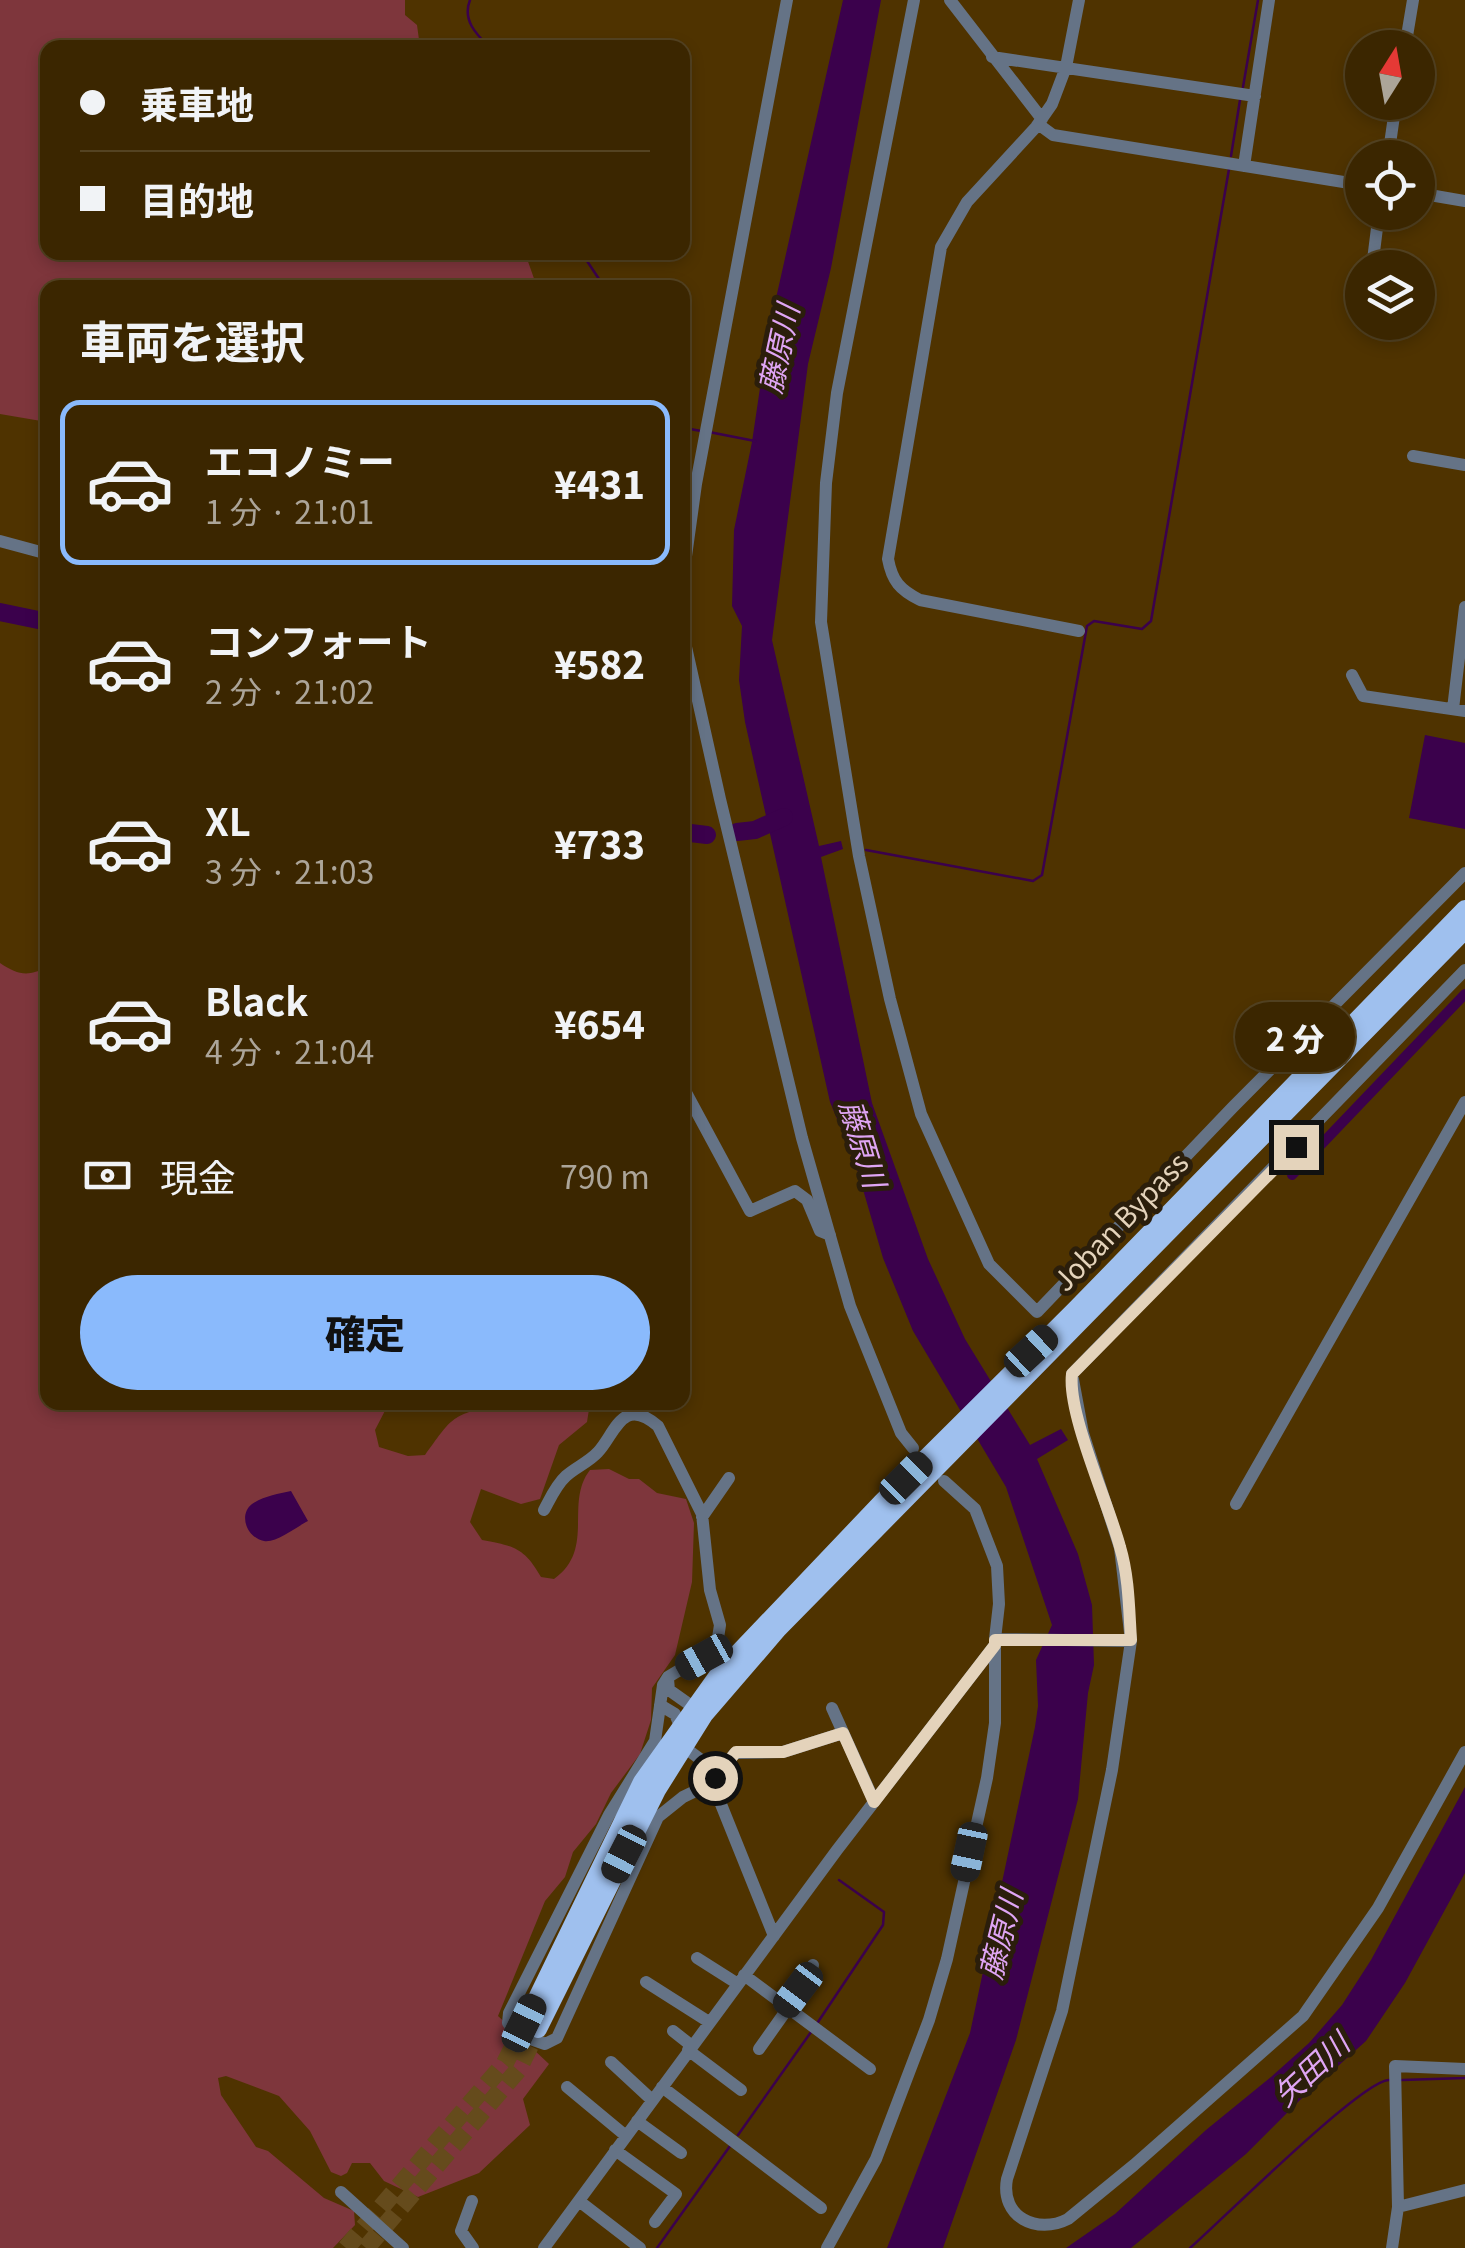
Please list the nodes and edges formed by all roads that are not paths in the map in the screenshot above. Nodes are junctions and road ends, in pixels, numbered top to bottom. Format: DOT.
graph roads {
  1 [pos="787,0"];
  2 [pos="914,0"];
  3 [pos="950,0"];
  4 [pos="1079,0"];
  5 [pos="1269,0"];
  6 [pos="1410,0"];
  7 [pos="1407,30"];
  8 [pos="992,57"];
  9 [pos="1066,67"];
  10 [pos="1255,96"];
  11 [pos="1040,121"];
  12 [pos="1244,166"];
  13 [pos="1345,182"];
  14 [pos="1435,196"];
  15 [pos="1465,201"];
  16 [pos="1413,456"];
  17 [pos="1465,464"];
  18 [pos="690,484"];
  19 [pos="0,542"];
  20 [pos="40,552"];
  21 [pos="1465,607"];
  22 [pos="1079,631"];
  23 [pos="690,662"];
  24 [pos="1352,675"];
  25 [pos="1459,710"];
  26 [pos="1465,872"];
  27 [pos="1465,909"];
  28 [pos="1465,930"];
  29 [pos="1465,970"];
  30 [pos="690,1100"];
  31 [pos="1465,1102"];
  32 [pos="830,1234"];
  33 [pos="1035,1358"];
  34 [pos="632,1410"];
  35 [pos="638,1416"];
  36 [pos="932,1462"];
  37 [pos="729,1478"];
  38 [pos="1236,1504"];
  39 [pos="544,1510"];
  40 [pos="702,1517"];
  41 [pos="1131,1640"];
  42 [pos="995,1642"];
  43 [pos="668,1676"];
  44 [pos="660,1706"];
  45 [pos="693,1708"];
  46 [pos="832,1708"];
  47 [pos="680,1726"];
  48 [pos="843,1733"];
  49 [pos="684,1747"];
  50 [pos="1465,1752"];
  51 [pos="712,1784"];
  52 [pos="874,1802"];
  53 [pos="774,1936"];
  54 [pos="698,1958"];
  55 [pos="813,1966"];
  56 [pos="741,1980"];
  57 [pos="646,1982"];
  58 [pos="787,2007"];
  59 [pos="709,2022"];
  60 [pos="674,2031"];
  61 [pos="690,2048"];
  62 [pos="758,2049"];
  63 [pos="611,2062"];
  64 [pos="870,2069"];
  65 [pos="1465,2070"];
  66 [pos="567,2087"];
  67 [pos="662,2087"];
  68 [pos="742,2090"];
  69 [pos="652,2100"];
  70 [pos="638,2120"];
  71 [pos="626,2136"];
  72 [pos="615,2150"];
  73 [pos="680,2153"];
  74 [pos="1465,2190"];
  75 [pos="341,2192"];
  76 [pos="472,2201"];
  77 [pos="579,2201"];
  78 [pos="1398,2207"];
  79 [pos="821,2208"];
  80 [pos="655,2222"];
  81 [pos="404,2248"];
  82 [pos="472,2248"];
  83 [pos="544,2248"];
  84 [pos="640,2248"];
  85 [pos="827,2248"];
  86 [pos="1392,2248"];
  1 -- 18 [label="street"];
  2 -- 26 [label="street"];
  3 -- 8 [label="street"];
  4 -- 9 [label="street"];
  5 -- 10 [label="street"];
  6 -- 7 [label="street"];
  8 -- 9 [label="street"];
  8 -- 11 [label="street"];
  9 -- 10 [label="street"];
  9 -- 11 [label="street"];
  10 -- 12 [label="street"];
  11 -- 12 [label="street"];
  11 -- 22 [label="street"];
  12 -- 13 [label="street"];
  14 -- 15 [label="street"];
  16 -- 17 [label="street"];
  19 -- 20 [label="street"];
  21 -- 25 [label="street"];
  23 -- 32 [label="street"];
  24 -- 25 [label="street"];
  27 -- 33 [label="highway, Joban Bypass"];
  28 -- 33 [label="highway, Joban Bypass"];
  29 -- 41 [label="street"];
  30 -- 32 [label="street"];
  31 -- 38 [label="street"];
  32 -- 36 [label="street"];
  33 -- 36 [label="highway, Joban Bypass"];
  34 -- 35 [label="street"];
  35 -- 39 [label="street"];
  35 -- 40 [label="street"];
  36 -- 42 [label="street"];
  36 -- 45 [label="highway, Joban Bypass"];
  36 -- 49 [label="highway, Joban Bypass"];
  37 -- 40 [label="street"];
  40 -- 43 [label="street"];
  41 -- 42 [label="street"];
  41 -- 50 [label="street"];
  42 -- 52 [label="street"];
  42 -- 85 [label="street"];
  43 -- 44 [label="street"];
  43 -- 45 [label="street"];
  44 -- 47 [label="street"];
  44 -- 51 [label="street"];
  45 -- 47 [label="highway, Joban Bypass"];
  46 -- 48 [label="street"];
  47 -- 49 [label="highway, Joban Bypass"];
  48 -- 51 [label="street"];
  48 -- 52 [label="street"];
  49 -- 51 [label="street"];
  51 -- 53 [label="street"];
  52 -- 53 [label="street"];
  53 -- 56 [label="street"];
  54 -- 56 [label="street"];
  55 -- 58 [label="street"];
  56 -- 58 [label="street"];
  56 -- 59 [label="street"];
  57 -- 59 [label="street"];
  58 -- 62 [label="street"];
  58 -- 64 [label="street"];
  59 -- 61 [label="street"];
  60 -- 61 [label="street"];
  61 -- 67 [label="street"];
  61 -- 68 [label="street"];
  63 -- 69 [label="street"];
  65 -- 78 [label="street"];
  66 -- 71 [label="street"];
  67 -- 69 [label="street"];
  67 -- 79 [label="street"];
  69 -- 70 [label="street"];
  70 -- 71 [label="street"];
  70 -- 73 [label="street"];
  71 -- 72 [label="street"];
  72 -- 77 [label="street"];
  72 -- 80 [label="street"];
  74 -- 78 [label="street"];
  75 -- 81 [label="street"];
  76 -- 82 [label="street"];
  77 -- 83 [label="street"];
  77 -- 84 [label="street"];
  78 -- 86 [label="street"];
}
